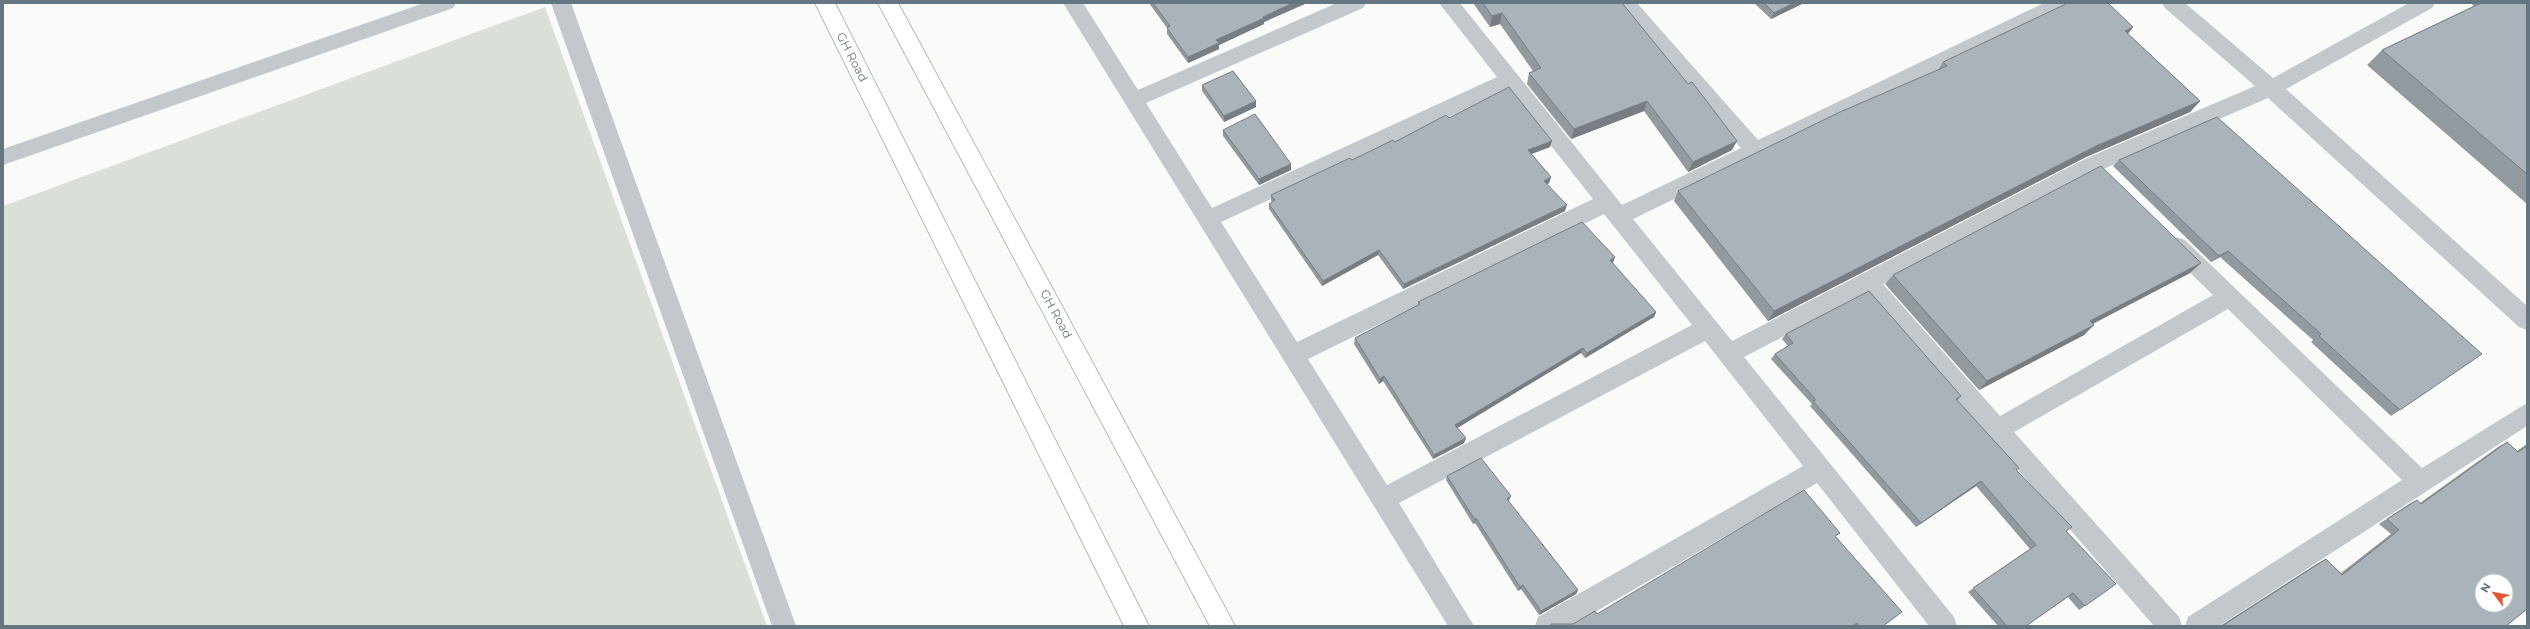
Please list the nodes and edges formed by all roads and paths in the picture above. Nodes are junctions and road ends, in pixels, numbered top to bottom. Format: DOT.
graph roads {
  1 [pos="446,3"];
  2 [pos="561,3"];
  3 [pos="825,3"];
  4 [pos="888,3"];
  5 [pos="1073,3"];
  6 [pos="1356,3"];
  7 [pos="1449,3"];
  8 [pos="1626,3"];
  9 [pos="2061,3"];
  10 [pos="2172,3"];
  11 [pos="2425,3"];
  12 [pos="1510,80"];
  13 [pos="2271,88"];
  14 [pos="1134,100"];
  15 [pos="1755,150"];
  16 [pos="3,157"];
  17 [pos="2094,164"];
  18 [pos="2111,180"];
  19 [pos="1613,209"];
  20 [pos="1208,219"];
  21 [pos="2162,230"];
  22 [pos="1867,281"];
  23 [pos="2230,297"];
  24 [pos="2527,320"];
  25 [pos="1708,328"];
  26 [pos="1728,354"];
  27 [pos="1293,355"];
  28 [pos="2527,413"];
  29 [pos="1997,430"];
  30 [pos="1820,469"];
  31 [pos="2420,482"];
  32 [pos="1383,498"];
  33 [pos="784,626"];
  34 [pos="1137,626"];
  35 [pos="1223,626"];
  36 [pos="1462,626"];
  37 [pos="1547,626"];
  38 [pos="1945,626"];
  39 [pos="2170,626"];
  40 [pos="2197,626"];
  1 -- 16 [label="street"];
  2 -- 33 [label="street"];
  3 -- 34 [label="main road, GH Road"];
  4 -- 35 [label="main road, GH Road"];
  5 -- 14 [label="street"];
  6 -- 14 [label="street"];
  7 -- 12 [label="street"];
  8 -- 15 [label="street"];
  9 -- 15 [label="street"];
  10 -- 13 [label="street"];
  11 -- 13 [label="street"];
  12 -- 19 [label="street"];
  12 -- 20 [label="street"];
  13 -- 17 [label="street"];
  13 -- 24 [label="street"];
  14 -- 20 [label="street"];
  15 -- 19 [label="street"];
  17 -- 18 [label="street"];
  17 -- 22 [label="street"];
  19 -- 25 [label="street"];
  19 -- 27 [label="street"];
  20 -- 27 [label="street"];
  21 -- 23 [label="street"];
  22 -- 26 [label="street"];
  22 -- 29 [label="street"];
  23 -- 29 [label="street"];
  23 -- 31 [label="street"];
  25 -- 26 [label="street"];
  25 -- 32 [label="street"];
  26 -- 30 [label="street"];
  27 -- 32 [label="street"];
  28 -- 31 [label="street"];
  29 -- 39 [label="street"];
  30 -- 37 [label="street"];
  30 -- 38 [label="street"];
  31 -- 40 [label="street"];
  32 -- 36 [label="street"];
}
